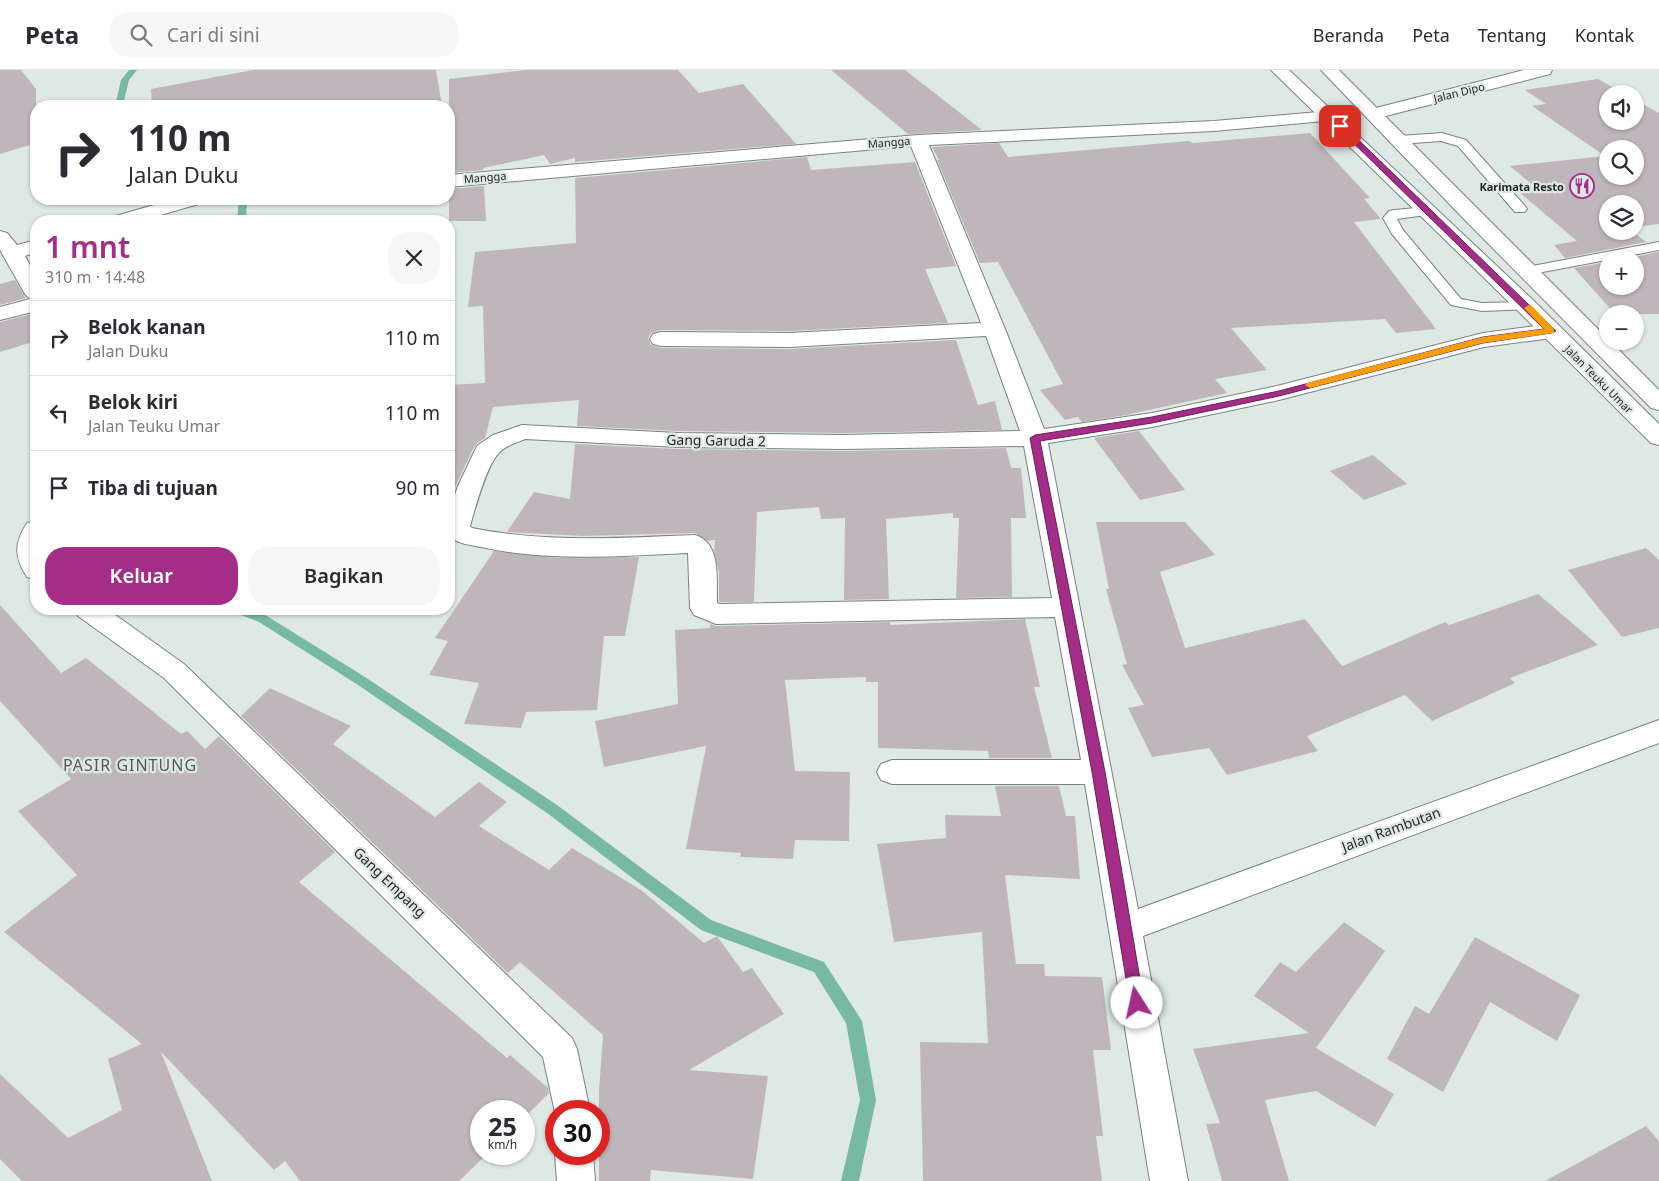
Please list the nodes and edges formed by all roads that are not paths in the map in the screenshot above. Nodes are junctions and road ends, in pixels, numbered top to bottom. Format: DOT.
graph roads {
  1 [pos="1279,70"];
  2 [pos="1329,70"];
  3 [pos="1544,70"];
  4 [pos="1374,114"];
  5 [pos="1330,116"];
  6 [pos="918,140"];
  7 [pos="1400,140"];
  8 [pos="455,180"];
  9 [pos="189,208"];
  10 [pos="1520,209"];
  11 [pos="1428,211"];
  12 [pos="155,215"];
  13 [pos="7,245"];
  14 [pos="30,246"];
  15 [pos="1659,246"];
  16 [pos="1527,271"];
  17 [pos="30,284"];
  18 [pos="30,306"];
  19 [pos="1526,306"];
  20 [pos="0,314"];
  21 [pos="994,329"];
  22 [pos="1551,331"];
  23 [pos="661,339"];
  24 [pos="1659,403"];
  25 [pos="1035,438"];
  26 [pos="1659,438"];
  27 [pos="30,539"];
  28 [pos="30,558"];
  29 [pos="1067,607"];
  30 [pos="96,615"];
  31 [pos="1659,731"];
  32 [pos="892,772"];
  33 [pos="1098,772"];
  34 [pos="1124,929"];
  35 [pos="570,1100"];
  36 [pos="575,1165"];
  37 [pos="576,1181"];
  38 [pos="1169,1181"];
  1 -- 5 [label="main road, Jalan Teuku Umar"];
  2 -- 4 [label="main road, Jalan Teuku Umar"];
  3 -- 4 [label="main road, Jalan Dipo"];
  4 -- 7 [label="main road, Jalan Teuku Umar"];
  5 -- 6 [label="main road, Mangga"];
  5 -- 11 [label="main road, Jalan Teuku Umar"];
  6 -- 8 [label="main road, Mangga"];
  6 -- 21 [label="main road"];
  7 -- 10 [label="lane"];
  7 -- 16 [label="main road, Jalan Teuku Umar"];
  9 -- 12 [label="main road"];
  11 -- 19 [label="main road, Jalan Teuku Umar"];
  11 -- 19 [label="lane"];
  13 -- 14 [label="main road"];
  13 -- 17 [label="main road"];
  15 -- 16 [label="lane"];
  16 -- 24 [label="main road, Jalan Teuku Umar"];
  18 -- 20 [label="main road"];
  19 -- 22 [label="main road, Jalan Teuku Umar"];
  21 -- 23 [label="main road"];
  21 -- 25 [label="main road"];
  22 -- 25 [label="main road, Gang Garuda 2"];
  22 -- 26 [label="main road, Jalan Teuku Umar"];
  25 -- 29 [label="main road"];
  25 -- 29 [label="main road, Gang Garuda 2"];
  27 -- 28 [label="main road"];
  29 -- 33 [label="main road"];
  30 -- 35 [label="main road, Gang Empang"];
  31 -- 34 [label="main road, Jalan Rambutan"];
  32 -- 33 [label="main road"];
  33 -- 34 [label="main road"];
  34 -- 38 [label="main road"];
  36 -- 37 [label="main road"];
}
